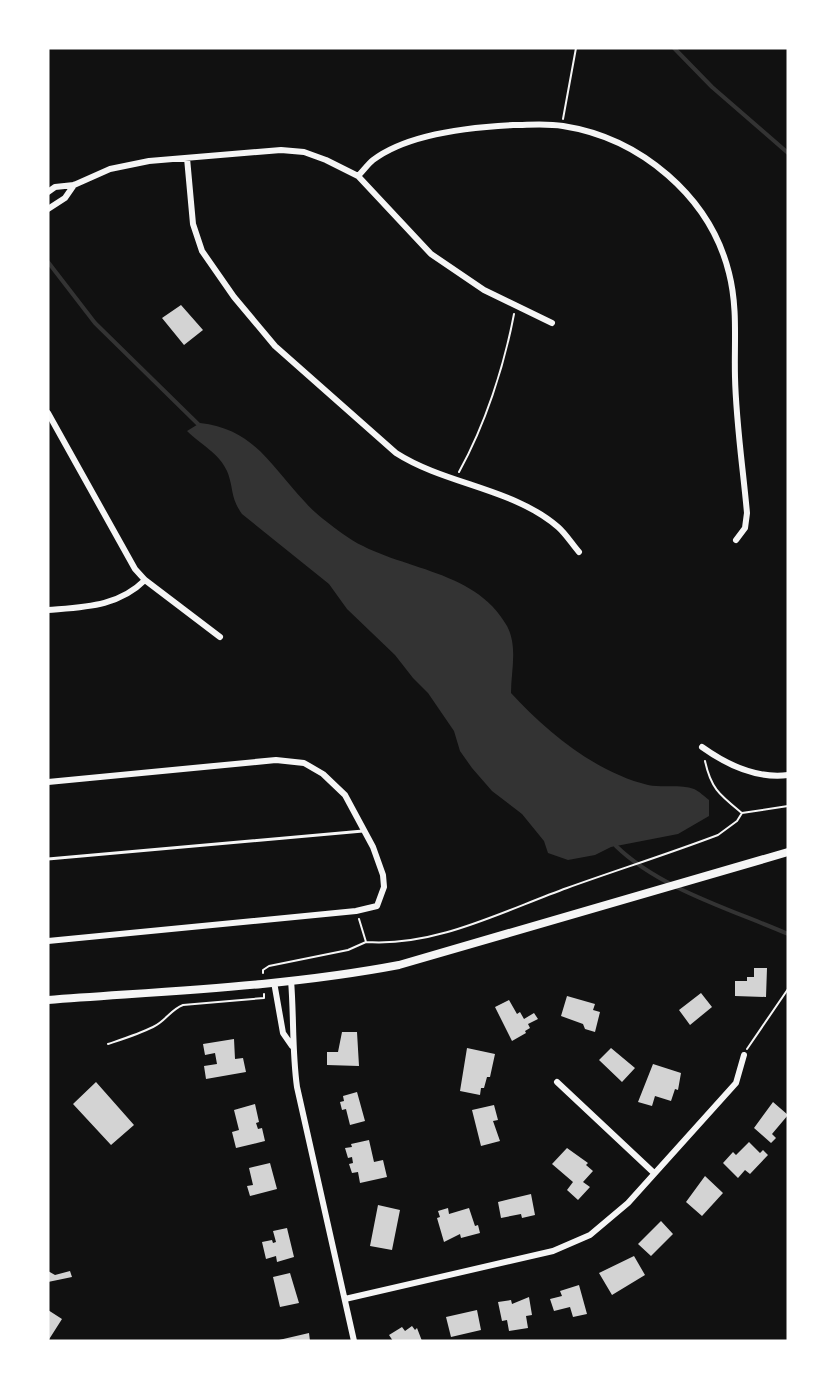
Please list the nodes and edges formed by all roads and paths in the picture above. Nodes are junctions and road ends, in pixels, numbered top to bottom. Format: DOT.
graph roads {
  1 [pos="576,48"];
  2 [pos="562,126"];
  3 [pos="188,158"];
  4 [pos="358,176"];
  5 [pos="74,185"];
  6 [pos="48,192"];
  7 [pos="48,209"];
  8 [pos="516,305"];
  9 [pos="552,323"];
  10 [pos="48,413"];
  11 [pos="454,481"];
  12 [pos="736,540"];
  13 [pos="579,552"];
  14 [pos="145,580"];
  15 [pos="48,610"];
  16 [pos="220,637"];
  17 [pos="702,747"];
  18 [pos="788,775"];
  19 [pos="48,782"];
  20 [pos="788,806"];
  21 [pos="742,813"];
  22 [pos="364,831"];
  23 [pos="788,852"];
  24 [pos="48,859"];
  25 [pos="356,911"];
  26 [pos="48,941"];
  27 [pos="366,942"];
  28 [pos="291,980"];
  29 [pos="274,982"];
  30 [pos="264,983"];
  31 [pos="788,989"];
  32 [pos="48,1000"];
  33 [pos="108,1044"];
  34 [pos="291,1046"];
  35 [pos="744,1055"];
  36 [pos="557,1082"];
  37 [pos="654,1173"];
  38 [pos="345,1299"];
  39 [pos="354,1341"];
  1 -- 2 [label="path"];
  2 -- 4 [label="street"];
  2 -- 12 [label="street"];
  3 -- 4 [label="street"];
  3 -- 5 [label="street"];
  3 -- 11 [label="street"];
  4 -- 8 [label="street"];
  5 -- 6 [label="street"];
  5 -- 7 [label="street"];
  8 -- 9 [label="street"];
  8 -- 11 [label="path"];
  10 -- 14 [label="street"];
  11 -- 13 [label="street"];
  14 -- 15 [label="street"];
  14 -- 16 [label="street"];
  17 -- 18 [label="street"];
  17 -- 21 [label="path"];
  19 -- 22 [label="street"];
  20 -- 21 [label="path"];
  21 -- 27 [label="path"];
  22 -- 24 [label="lane"];
  22 -- 25 [label="street"];
  23 -- 28 [label="street"];
  25 -- 26 [label="street"];
  25 -- 27 [label="path"];
  27 -- 30 [label="path"];
  28 -- 29 [label="street"];
  28 -- 34 [label="street"];
  29 -- 30 [label="street"];
  29 -- 34 [label="street"];
  30 -- 32 [label="street"];
  30 -- 33 [label="path"];
  31 -- 35 [label="path"];
  34 -- 38 [label="street"];
  35 -- 37 [label="street"];
  36 -- 37 [label="street"];
  37 -- 38 [label="street"];
  38 -- 39 [label="street"];
}
